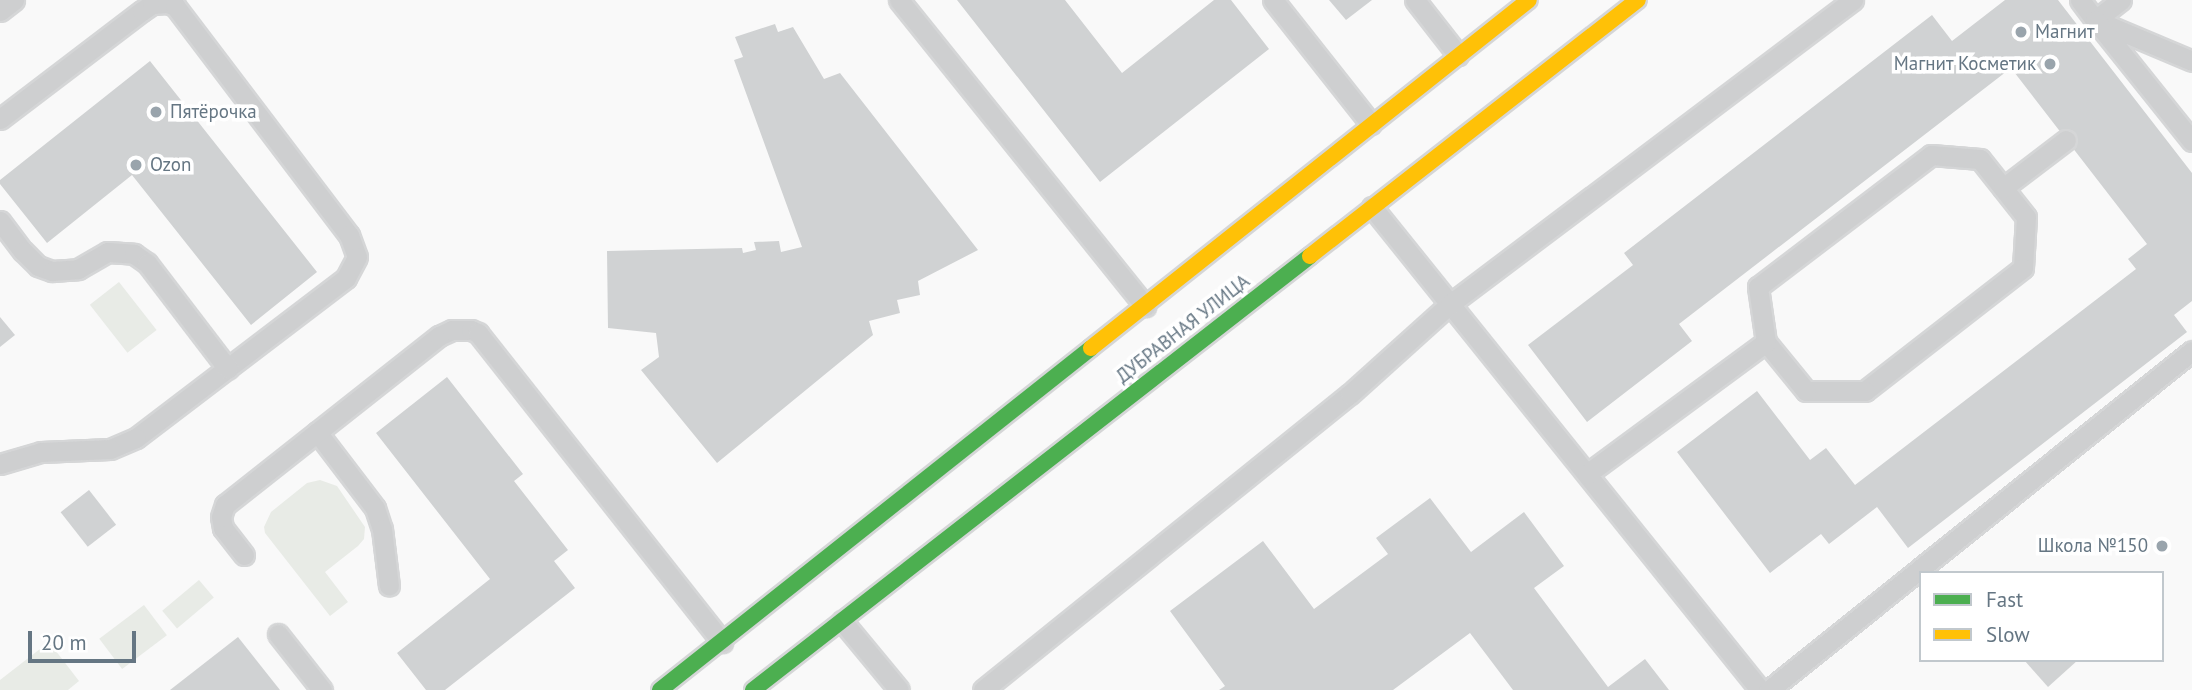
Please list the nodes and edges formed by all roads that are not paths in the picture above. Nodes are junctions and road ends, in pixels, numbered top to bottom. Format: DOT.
graph roads {
  1 [pos="14,0"];
  2 [pos="899,0"];
  3 [pos="1273,0"];
  4 [pos="1415,0"];
  5 [pos="1529,0"];
  6 [pos="1638,0"];
  7 [pos="1853,0"];
  8 [pos="2080,0"];
  9 [pos="2121,0"];
  10 [pos="0,11"];
  11 [pos="2095,20"];
  12 [pos="1458,55"];
  13 [pos="2192,61"];
  14 [pos="0,119"];
  15 [pos="1371,124"];
  16 [pos="2066,140"];
  17 [pos="2192,141"];
  18 [pos="2003,188"];
  19 [pos="1372,207"];
  20 [pos="0,220"];
  21 [pos="1450,304"];
  22 [pos="1145,306"];
  23 [pos="1766,342"];
  24 [pos="2192,351"];
  25 [pos="228,369"];
  26 [pos="317,432"];
  27 [pos="0,464"];
  28 [pos="1587,474"];
  29 [pos="244,555"];
  30 [pos="390,586"];
  31 [pos="842,621"];
  32 [pos="278,634"];
  33 [pos="722,642"];
  34 [pos="321,690"];
  35 [pos="660,690"];
  36 [pos="753,690"];
  37 [pos="899,690"];
  38 [pos="983,690"];
  39 [pos="1760,690"];
  40 [pos="1769,690"];
  1 -- 10 [label="lane"];
  2 -- 22 [label="lane"];
  3 -- 15 [label="lane"];
  4 -- 12 [label="lane"];
  5 -- 12 [label="street"];
  6 -- 19 [label="street, ДУБРАВНАЯ УЛИЦА"];
  7 -- 21 [label="lane"];
  8 -- 11 [label="lane"];
  9 -- 11 [label="lane"];
  11 -- 13 [label="lane"];
  11 -- 17 [label="lane"];
  12 -- 15 [label="street"];
  14 -- 25 [label="lane"];
  15 -- 22 [label="street"];
  16 -- 18 [label="lane"];
  18 -- 23 [label="lane"];
  18 -- 23 [label="lane"];
  19 -- 21 [label="lane"];
  19 -- 31 [label="street, ДУБРАВНАЯ УЛИЦА"];
  20 -- 25 [label="lane"];
  21 -- 28 [label="lane"];
  21 -- 38 [label="lane"];
  22 -- 33 [label="street"];
  23 -- 28 [label="lane"];
  24 -- 40 [label="lane"];
  25 -- 27 [label="lane"];
  26 -- 29 [label="lane"];
  26 -- 30 [label="lane"];
  26 -- 33 [label="lane"];
  28 -- 39 [label="lane"];
  31 -- 36 [label="street, ДУБРАВНАЯ УЛИЦА"];
  31 -- 37 [label="lane"];
  32 -- 34 [label="lane"];
  33 -- 35 [label="street"];
}
